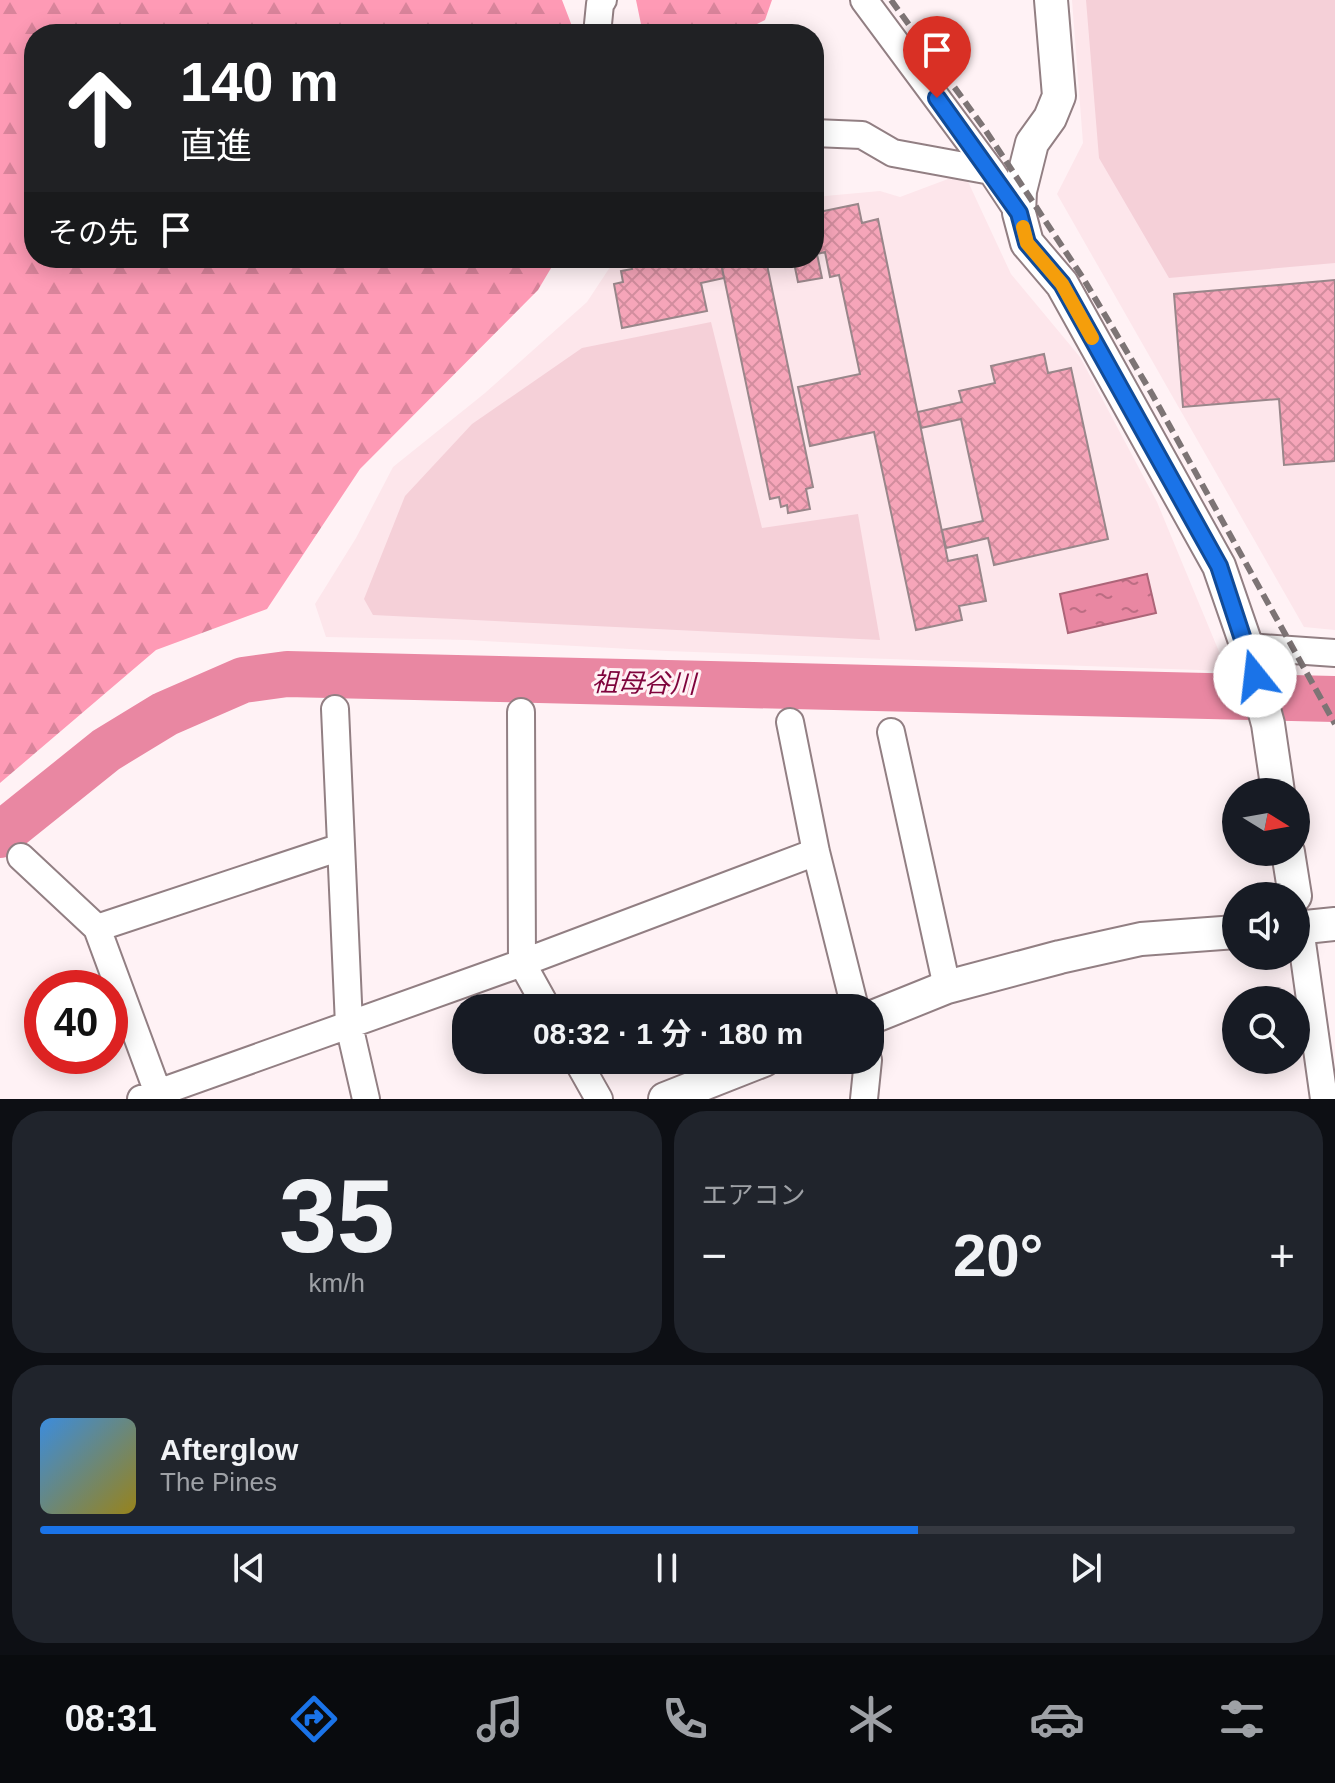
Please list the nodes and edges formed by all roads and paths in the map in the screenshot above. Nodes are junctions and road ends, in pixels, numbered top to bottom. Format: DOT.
graph roads {
  1 [pos="603,0"];
  2 [pos="864,0"];
  3 [pos="1051,0"];
  4 [pos="598,24"];
  5 [pos="824,133"];
  6 [pos="991,171"];
  7 [pos="1019,213"];
  8 [pos="1335,653"];
  9 [pos="1251,661"];
  10 [pos="335,709"];
  11 [pos="521,712"];
  12 [pos="790,722"];
  13 [pos="891,732"];
  14 [pos="1276,778"];
  15 [pos="341,847"];
  16 [pos="816,852"];
  17 [pos="21,857"];
  18 [pos="1310,921"];
  19 [pos="1335,924"];
  20 [pos="97,928"];
  21 [pos="1222,933"];
  22 [pos="522,963"];
  23 [pos="1303,970"];
  24 [pos="947,987"];
  25 [pos="539,994"];
  26 [pos="852,994"];
  27 [pos="884,1012"];
  28 [pos="349,1025"];
  29 [pos="585,1074"];
  30 [pos="728,1074"];
  31 [pos="867,1074"];
  32 [pos="149,1096"];
  33 [pos="366,1099"];
  34 [pos="599,1099"];
  35 [pos="665,1099"];
  36 [pos="864,1099"];
  37 [pos="1319,1099"];
  1 -- 4 [label="street"];
  2 -- 6 [label="street"];
  3 -- 7 [label="street"];
  5 -- 6 [label="street"];
  6 -- 7 [label="street"];
  7 -- 9 [label="street"];
  8 -- 9 [label="street"];
  9 -- 14 [label="street"];
  10 -- 15 [label="street"];
  11 -- 22 [label="street"];
  12 -- 16 [label="street"];
  13 -- 24 [label="street"];
  15 -- 20 [label="street"];
  15 -- 28 [label="street"];
  16 -- 22 [label="street"];
  16 -- 26 [label="street"];
  17 -- 20 [label="street"];
  18 -- 19 [label="street"];
  20 -- 32 [label="street"];
  21 -- 24 [label="street"];
  22 -- 25 [label="street"];
  22 -- 28 [label="street"];
  23 -- 37 [label="street"];
  24 -- 27 [label="street"];
  28 -- 32 [label="street"];
  28 -- 33 [label="street"];
  29 -- 34 [label="street"];
  30 -- 35 [label="street"];
  31 -- 36 [label="street"];
}
